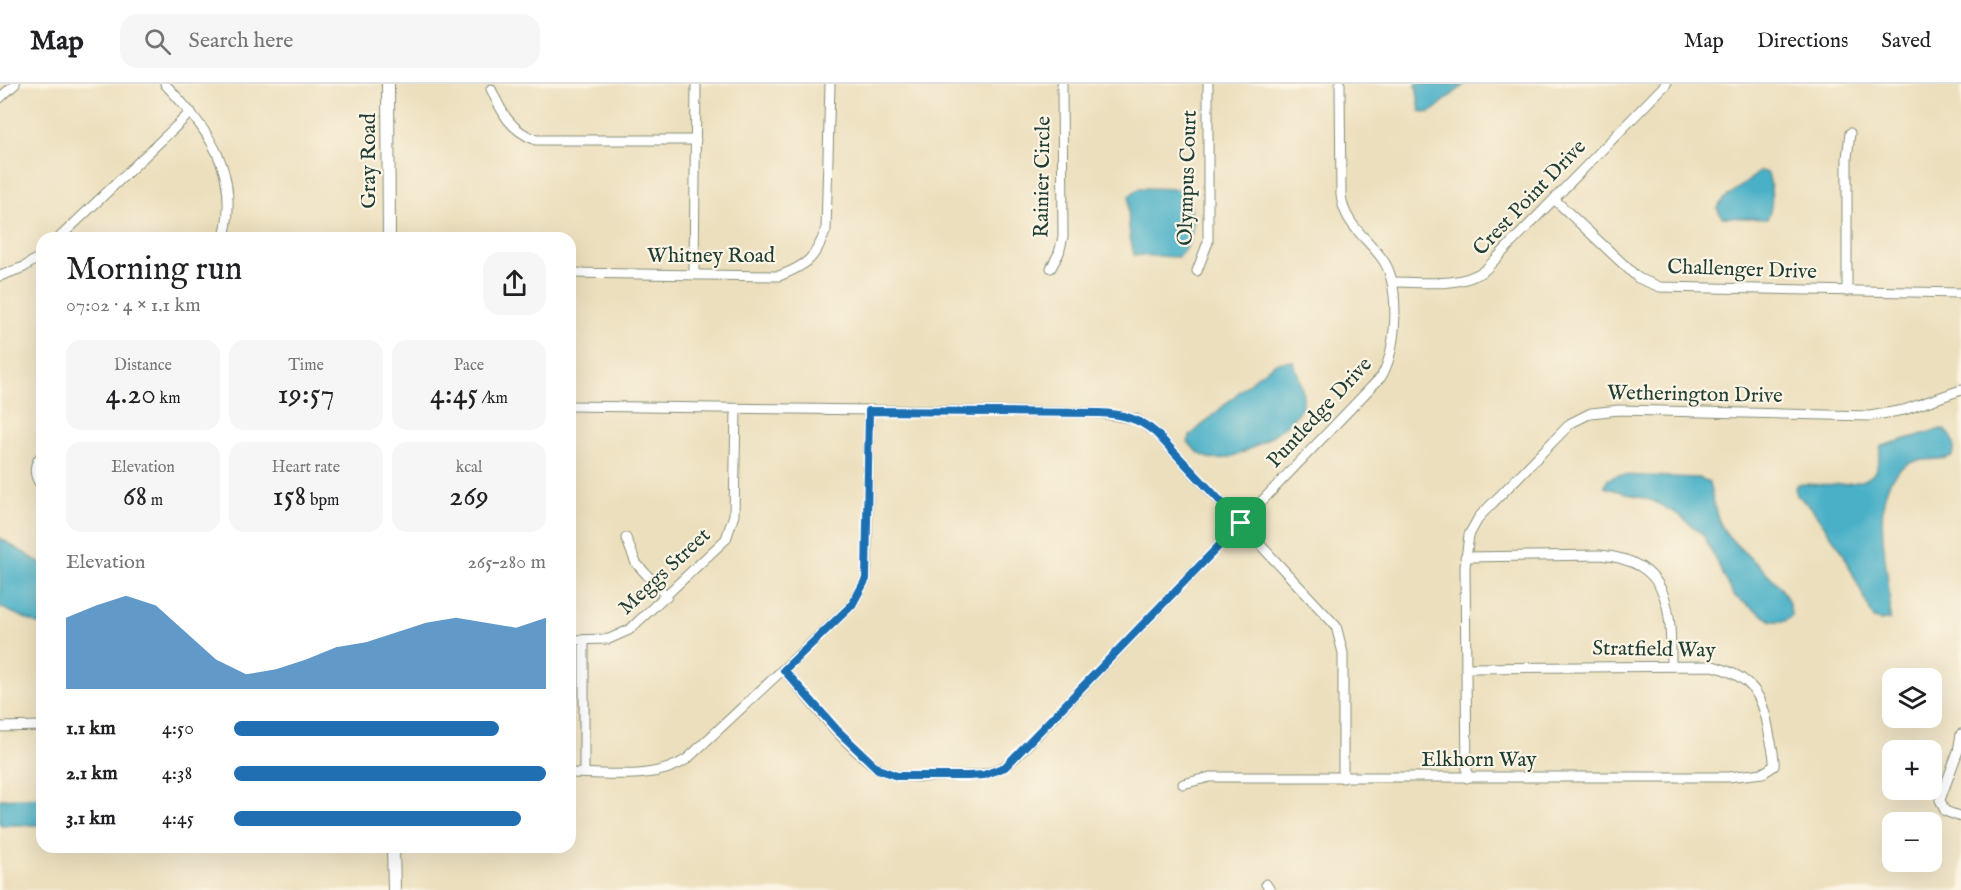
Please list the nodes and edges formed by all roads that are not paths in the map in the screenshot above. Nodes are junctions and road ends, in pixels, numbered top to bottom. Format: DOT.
graph roads {
  1 [pos="15,84"];
  2 [pos="165,84"];
  3 [pos="388,84"];
  4 [pos="696,84"];
  5 [pos="830,84"];
  6 [pos="1062,84"];
  7 [pos="1209,84"];
  8 [pos="1340,84"];
  9 [pos="1666,84"];
  10 [pos="491,89"];
  11 [pos="0,98"];
  12 [pos="191,112"];
  13 [pos="1850,133"];
  14 [pos="696,140"];
  15 [pos="1556,200"];
  16 [pos="65,232"];
  17 [pos="225,232"];
  18 [pos="389,232"];
  19 [pos="36,259"];
  20 [pos="1051,268"];
  21 [pos="1197,271"];
  22 [pos="576,273"];
  23 [pos="694,274"];
  24 [pos="0,276"];
  25 [pos="1394,282"];
  26 [pos="1847,291"];
  27 [pos="1961,293"];
  28 [pos="1961,390"];
  29 [pos="576,406"];
  30 [pos="736,409"];
  31 [pos="869,411"];
  32 [pos="1241,523"];
  33 [pos="626,538"];
  34 [pos="1465,556"];
  35 [pos="667,597"];
  36 [pos="576,640"];
  37 [pos="584,640"];
  38 [pos="1671,666"];
  39 [pos="1466,668"];
  40 [pos="784,670"];
  41 [pos="36,726"];
  42 [pos="0,727"];
  43 [pos="1961,734"];
  44 [pos="1774,766"];
  45 [pos="576,773"];
  46 [pos="584,773"];
  47 [pos="1343,778"];
  48 [pos="1467,778"];
  49 [pos="1183,784"];
  50 [pos="1961,817"];
  51 [pos="393,853"];
  52 [pos="394,890"];
  1 -- 11 [label="street"];
  2 -- 12 [label="street"];
  3 -- 18 [label="street, Gray Road"];
  4 -- 14 [label="street"];
  5 -- 23 [label="street, Whitney Road"];
  6 -- 20 [label="street, Rainier Circle"];
  7 -- 21 [label="street, Olympus Court"];
  8 -- 25 [label="street, Puntledge Drive"];
  9 -- 15 [label="street, Crest Point Drive"];
  10 -- 14 [label="street"];
  12 -- 16 [label="street"];
  12 -- 17 [label="street"];
  13 -- 26 [label="street"];
  14 -- 23 [label="street"];
  15 -- 25 [label="street, Crest Point Drive"];
  15 -- 26 [label="street, Challenger Drive"];
  19 -- 24 [label="street"];
  22 -- 23 [label="street, Whitney Road"];
  25 -- 32 [label="street, Puntledge Drive"];
  26 -- 27 [label="street, Challenger Drive"];
  28 -- 34 [label="street, Wetherington Drive"];
  29 -- 30 [label="street"];
  30 -- 31 [label="street"];
  30 -- 35 [label="street, Meggs Street"];
  31 -- 32 [label="street"];
  31 -- 40 [label="street"];
  32 -- 40 [label="street, Puntledge Drive"];
  32 -- 47 [label="street"];
  33 -- 35 [label="street"];
  34 -- 38 [label="street"];
  34 -- 39 [label="street, Wetherington Drive"];
  35 -- 37 [label="street, Meggs Street"];
  36 -- 37 [label="street, Meggs Street"];
  37 -- 46 [label="street"];
  38 -- 39 [label="street, Stratfield Way"];
  38 -- 44 [label="street, Stratfield Way"];
  39 -- 48 [label="street, Wetherington Drive"];
  40 -- 46 [label="street"];
  41 -- 42 [label="street"];
  43 -- 50 [label="street"];
  44 -- 48 [label="street, Elkhorn Way"];
  45 -- 46 [label="street"];
  47 -- 48 [label="street, Elkhorn Way"];
  47 -- 49 [label="street, Elkhorn Way"];
  51 -- 52 [label="street"];
}
